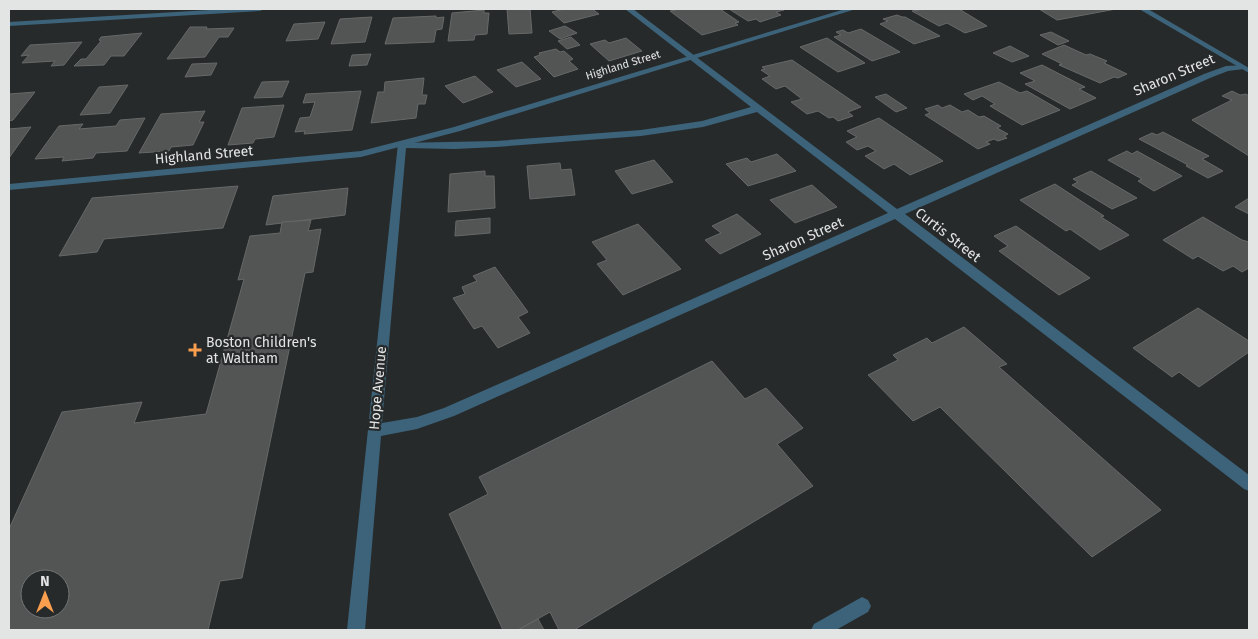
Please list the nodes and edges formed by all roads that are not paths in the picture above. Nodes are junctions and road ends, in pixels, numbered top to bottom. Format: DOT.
graph roads {
  1 [pos="260,9"];
  2 [pos="629,9"];
  3 [pos="852,9"];
  4 [pos="1142,9"];
  5 [pos="9,24"];
  6 [pos="692,57"];
  7 [pos="1245,69"];
  8 [pos="759,108"];
  9 [pos="402,145"];
  10 [pos="9,187"];
  11 [pos="897,214"];
  12 [pos="374,431"];
  13 [pos="1249,484"];
  14 [pos="862,606"];
  15 [pos="356,630"];
  16 [pos="820,630"];
  1 -- 5 [label="street"];
  2 -- 6 [label="street, Curtis Street"];
  3 -- 6 [label="street, Highland Street"];
  4 -- 7 [label="street"];
  6 -- 8 [label="street, Curtis Street"];
  6 -- 9 [label="street, Highland Street"];
  7 -- 11 [label="street, Sharon Street"];
  8 -- 9 [label="street, Highland Street"];
  8 -- 11 [label="street, Curtis Street"];
  9 -- 10 [label="street, Highland Street"];
  9 -- 12 [label="street, Hope Avenue"];
  11 -- 12 [label="street, Sharon Street"];
  11 -- 13 [label="street, Curtis Street"];
  12 -- 15 [label="street, Hope Avenue"];
  14 -- 16 [label="street"];
}
